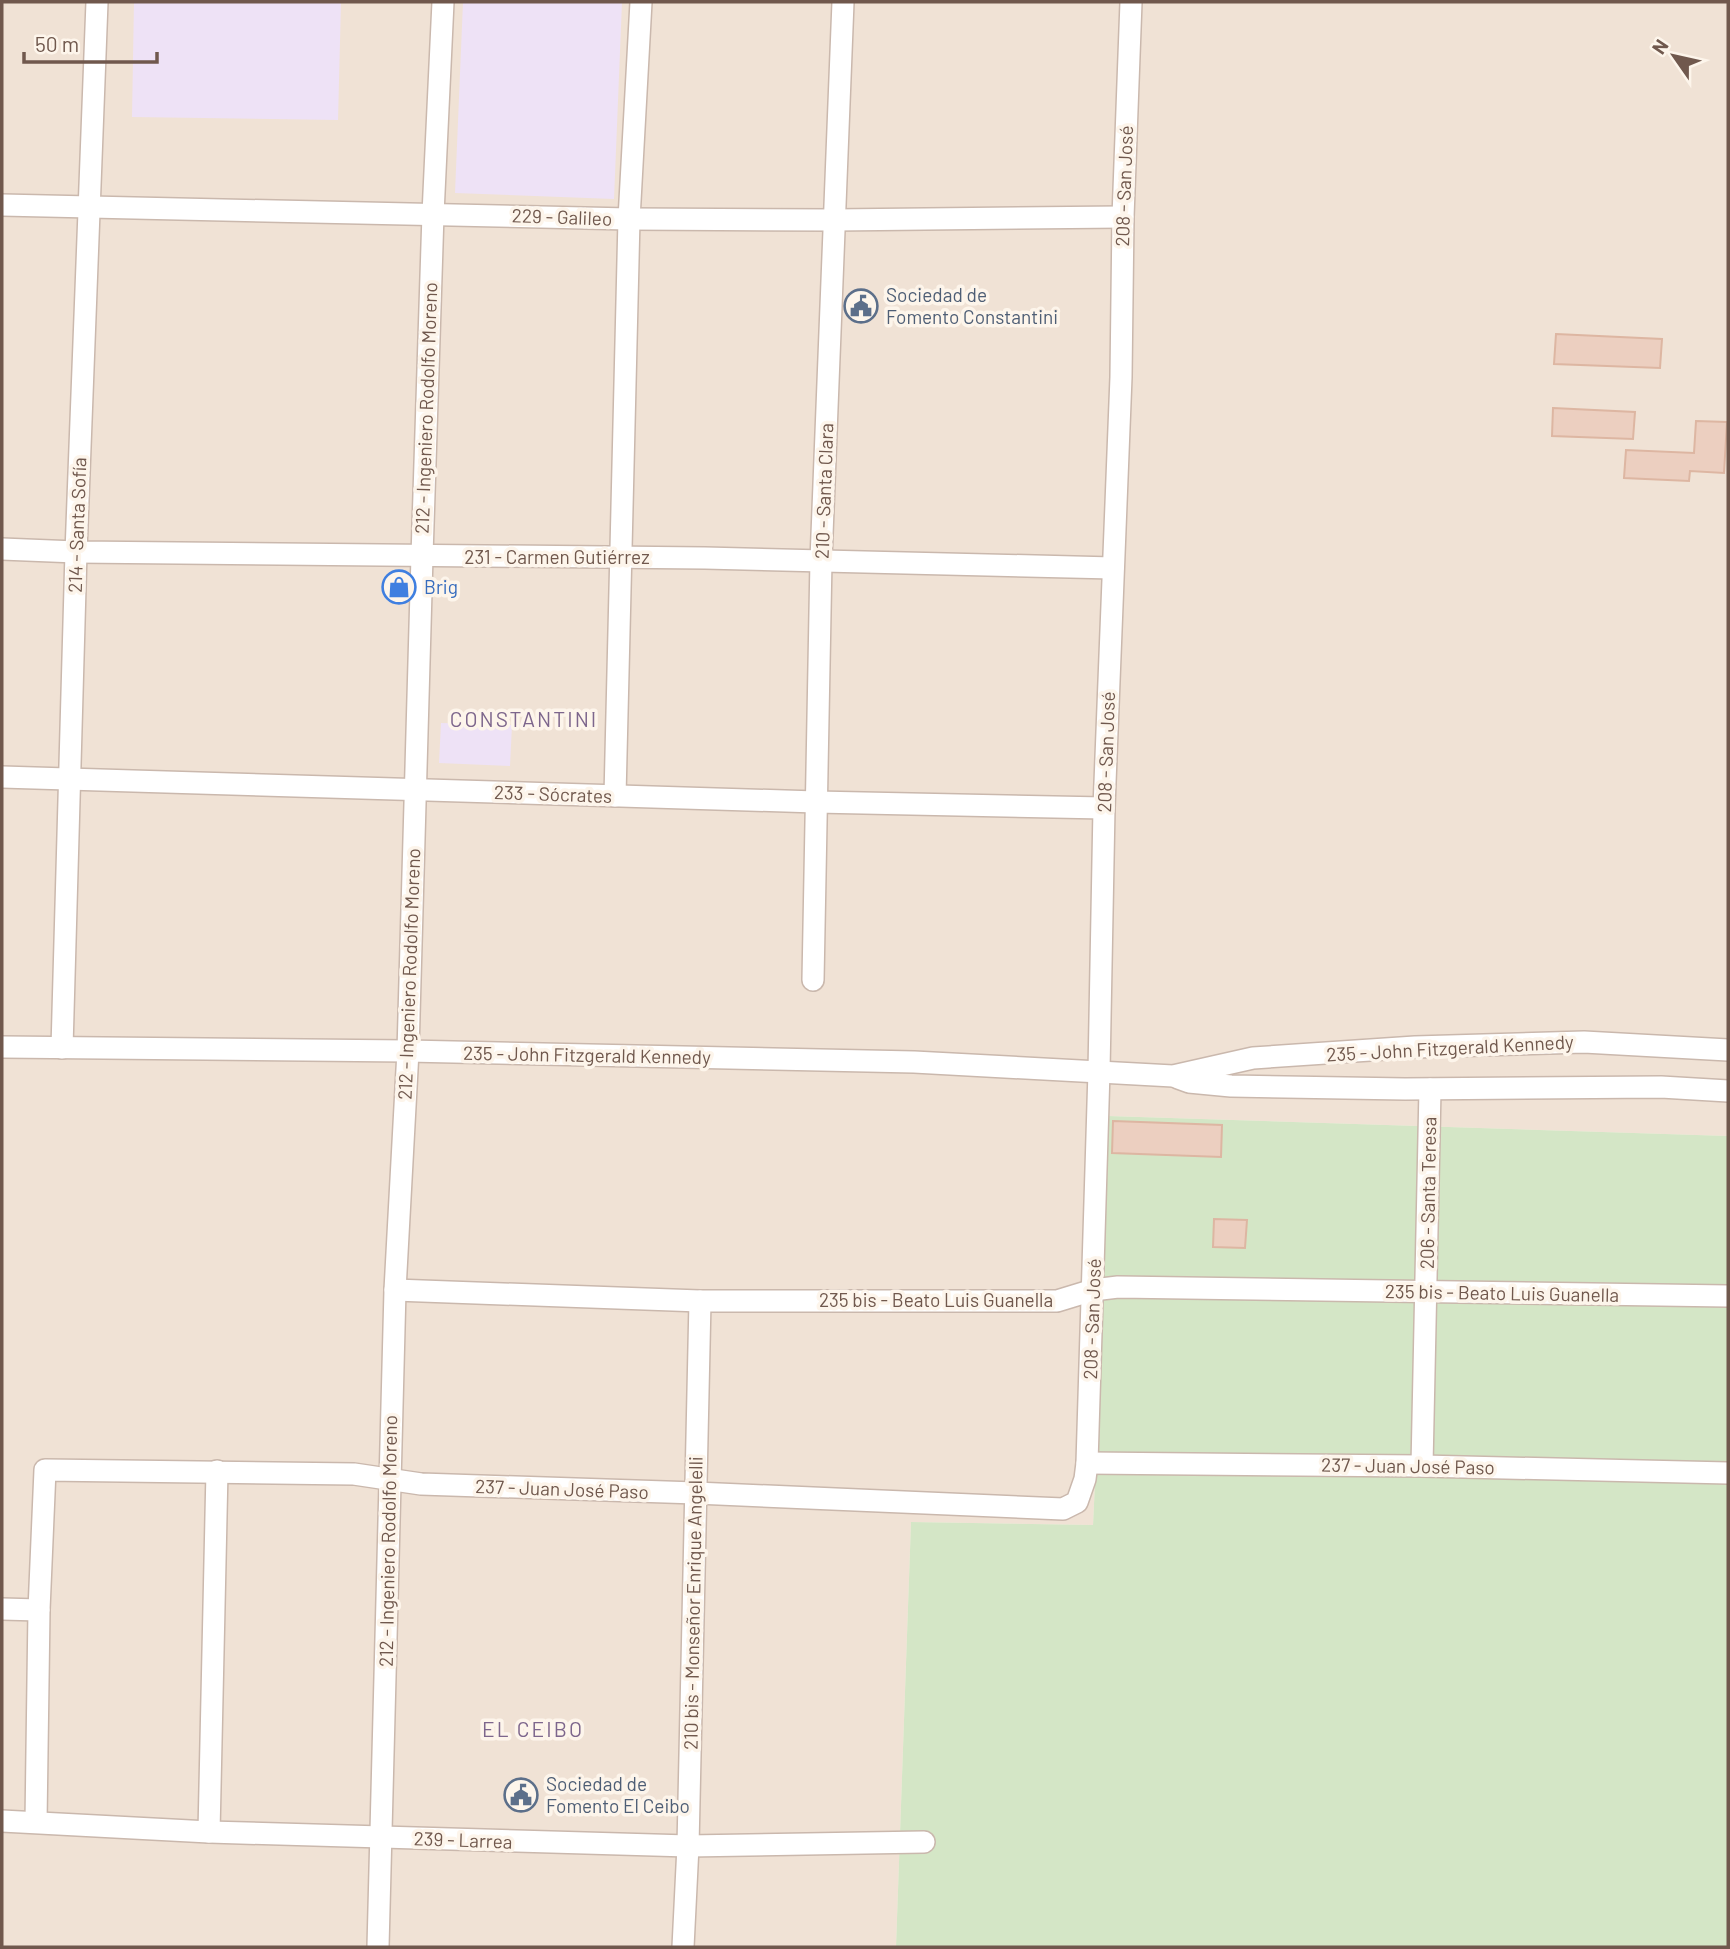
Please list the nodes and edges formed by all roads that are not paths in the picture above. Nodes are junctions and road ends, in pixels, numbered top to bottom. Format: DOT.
graph roads {
  1 [pos="97,2"];
  2 [pos="443,2"];
  3 [pos="641,2"];
  4 [pos="843,2"];
  5 [pos="1131,2"];
  6 [pos="2,205"];
  7 [pos="89,205"];
  8 [pos="433,214"];
  9 [pos="1123,217"];
  10 [pos="629,219"];
  11 [pos="834,220"];
  12 [pos="2,549"];
  13 [pos="76,552"];
  14 [pos="422,556"];
  15 [pos="620,557"];
  16 [pos="821,559"];
  17 [pos="1113,568"];
  18 [pos="2,777"];
  19 [pos="69,779"];
  20 [pos="415,790"];
  21 [pos="615,796"];
  22 [pos="816,802"];
  23 [pos="1104,808"];
  24 [pos="813,980"];
  25 [pos="2,1047"];
  26 [pos="62,1048"];
  27 [pos="1728,1050"];
  28 [pos="408,1051"];
  29 [pos="1099,1071"];
  30 [pos="1172,1076"];
  31 [pos="1430,1089"];
  32 [pos="1728,1091"];
  33 [pos="395,1290"];
  34 [pos="1093,1290"];
  35 [pos="1426,1292"];
  36 [pos="1728,1296"];
  37 [pos="700,1301"];
  38 [pos="1087,1463"];
  39 [pos="1422,1466"];
  40 [pos="217,1471"];
  41 [pos="1728,1473"];
  42 [pos="389,1479"];
  43 [pos="696,1493"];
  44 [pos="1077,1502"];
  45 [pos="2,1609"];
  46 [pos="39,1611"];
  47 [pos="2,1821"];
  48 [pos="36,1822"];
  49 [pos="209,1832"];
  50 [pos="382,1838"];
  51 [pos="924,1842"];
  52 [pos="688,1846"];
  53 [pos="378,1947"];
  54 [pos="683,1947"];
  1 -- 7 [label="street, 214 - Santa Sofía"];
  2 -- 8 [label="street, 212 - Ingeniero Rodolfo Moreno"];
  3 -- 10 [label="street"];
  4 -- 11 [label="street, 210 - Santa Clara"];
  5 -- 9 [label="street, 208 - San José"];
  6 -- 7 [label="street, 229 - Galileo"];
  7 -- 8 [label="street, 229 - Galileo"];
  7 -- 13 [label="street, 214 - Santa Sofía"];
  8 -- 10 [label="street, 229 - Galileo"];
  8 -- 14 [label="street, 212 - Ingeniero Rodolfo Moreno"];
  9 -- 11 [label="street, 229 - Galileo"];
  9 -- 17 [label="street, 208 - San José"];
  10 -- 11 [label="street, 229 - Galileo"];
  10 -- 15 [label="street"];
  11 -- 16 [label="street, 210 - Santa Clara"];
  12 -- 13 [label="street, 231 - Carmen Gutiérrez"];
  13 -- 14 [label="street, 231 - Carmen Gutiérrez"];
  13 -- 19 [label="street, 214 - Santa Sofía"];
  14 -- 15 [label="street, 231 - Carmen Gutiérrez"];
  14 -- 20 [label="street, 212 - Ingeniero Rodolfo Moreno"];
  15 -- 16 [label="street, 231 - Carmen Gutiérrez"];
  15 -- 21 [label="street"];
  16 -- 17 [label="street, 231 - Carmen Gutiérrez"];
  16 -- 22 [label="street, 210 - Santa Clara"];
  17 -- 23 [label="street, 208 - San José"];
  18 -- 19 [label="street, 233 - Sócrates"];
  19 -- 20 [label="street, 233 - Sócrates"];
  19 -- 26 [label="street, 214 - Santa Sofía"];
  20 -- 21 [label="street, 233 - Sócrates"];
  20 -- 28 [label="street, 212 - Ingeniero Rodolfo Moreno"];
  21 -- 22 [label="street, 233 - Sócrates"];
  22 -- 23 [label="street, 233 - Sócrates"];
  22 -- 24 [label="street, 210 - Santa Clara"];
  23 -- 29 [label="street, 208 - San José"];
  25 -- 26 [label="street, 235 - John Fitzgerald Kennedy"];
  26 -- 28 [label="street, 235 - John Fitzgerald Kennedy"];
  27 -- 30 [label="street, 235 - John Fitzgerald Kennedy"];
  28 -- 29 [label="street, 235 - John Fitzgerald Kennedy"];
  28 -- 33 [label="street, 212 - Ingeniero Rodolfo Moreno"];
  29 -- 30 [label="street, 235 - John Fitzgerald Kennedy"];
  29 -- 34 [label="street, 208 - San José"];
  30 -- 31 [label="street, 235 - John Fitzgerald Kennedy"];
  31 -- 32 [label="street, 235 - John Fitzgerald Kennedy"];
  31 -- 35 [label="street, 206 - Santa Teresa"];
  33 -- 37 [label="street, 235 bis - Beato Luis Guanella"];
  33 -- 42 [label="street, 212 - Ingeniero Rodolfo Moreno"];
  34 -- 35 [label="street, 235 bis - Beato Luis Guanella"];
  34 -- 37 [label="street, 235 bis - Beato Luis Guanella"];
  34 -- 38 [label="street, 208 - San José"];
  35 -- 36 [label="street, 235 bis - Beato Luis Guanella"];
  35 -- 39 [label="street, 206 - Santa Teresa"];
  37 -- 43 [label="street, 210 bis - Monseñor Enrique Angelelli"];
  38 -- 39 [label="street, 237 - Juan José Paso"];
  38 -- 44 [label="street, 208 - San José"];
  39 -- 41 [label="street, 237 - Juan José Paso"];
  40 -- 42 [label="street, 237 - Juan José Paso"];
  40 -- 46 [label="street, 237 - Juan José Paso"];
  40 -- 49 [label="street"];
  42 -- 43 [label="street, 237 - Juan José Paso"];
  42 -- 50 [label="street, 212 - Ingeniero Rodolfo Moreno"];
  43 -- 44 [label="street, 237 - Juan José Paso"];
  43 -- 52 [label="street, 210 bis - Monseñor Enrique Angelelli"];
  45 -- 46 [label="street"];
  46 -- 48 [label="street"];
  47 -- 48 [label="street, 239 - Larrea"];
  48 -- 49 [label="street, 239 - Larrea"];
  49 -- 50 [label="street, 239 - Larrea"];
  50 -- 52 [label="street, 239 - Larrea"];
  50 -- 53 [label="street, 212 - Ingeniero Rodolfo Moreno"];
  51 -- 52 [label="street, 239 - Larrea"];
  52 -- 54 [label="street, 210 bis - Monseñor Enrique Angelelli"];
}
